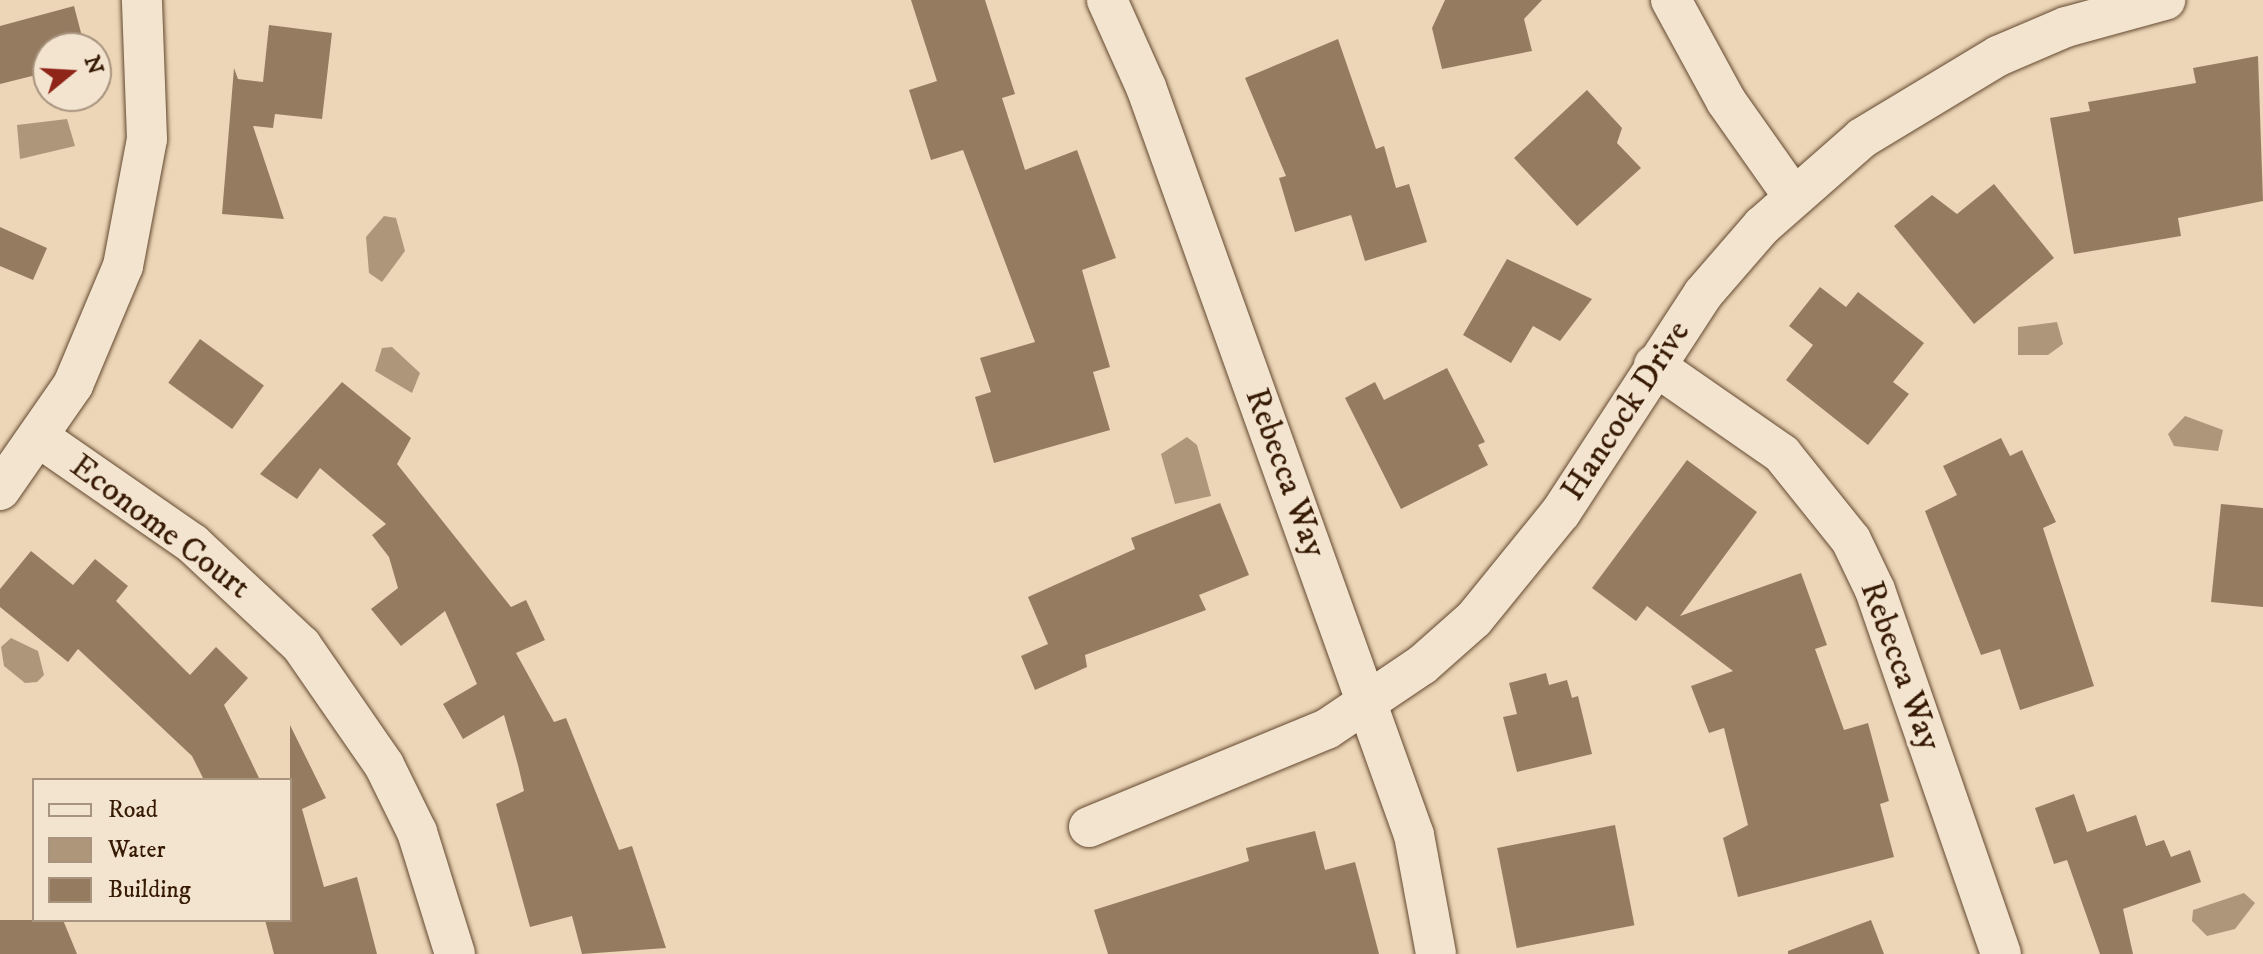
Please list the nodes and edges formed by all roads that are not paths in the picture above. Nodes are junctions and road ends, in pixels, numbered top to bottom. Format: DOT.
graph roads {
  1 [pos="142,0"];
  2 [pos="1107,0"];
  3 [pos="1671,0"];
  4 [pos="2165,0"];
  5 [pos="1793,196"];
  6 [pos="1654,365"];
  7 [pos="40,438"];
  8 [pos="0,490"];
  9 [pos="1368,704"];
  10 [pos="1089,827"];
  11 [pos="455,954"];
  12 [pos="1436,954"];
  13 [pos="2001,954"];
  1 -- 7 [label="street"];
  2 -- 9 [label="street, Rebecca Way"];
  3 -- 5 [label="street"];
  4 -- 5 [label="street, Hancock Drive"];
  5 -- 6 [label="street, Hancock Drive"];
  6 -- 9 [label="street, Hancock Drive"];
  6 -- 13 [label="street, Rebecca Way"];
  7 -- 8 [label="street"];
  7 -- 11 [label="street, Econome Court"];
  9 -- 10 [label="street, Hancock Drive"];
  9 -- 12 [label="street, Rebecca Way"];
}
